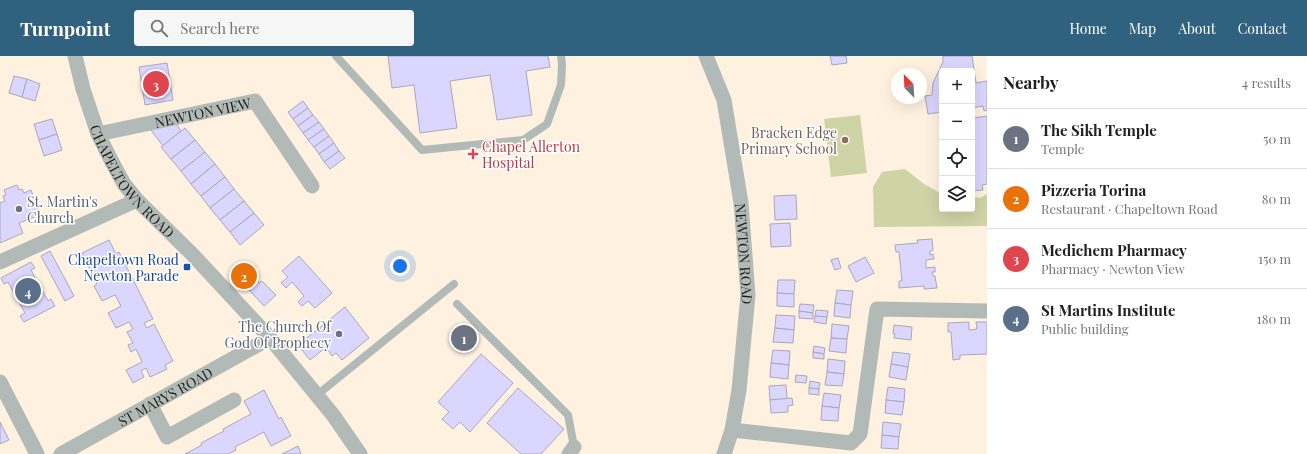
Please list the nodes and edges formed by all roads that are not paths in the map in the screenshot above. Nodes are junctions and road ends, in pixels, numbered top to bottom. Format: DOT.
graph roads {
  1 [pos="75,56"];
  2 [pos="336,56"];
  3 [pos="561,56"];
  4 [pos="706,56"];
  5 [pos="98,134"];
  6 [pos="312,186"];
  7 [pos="137,200"];
  8 [pos="0,262"];
  9 [pos="454,284"];
  10 [pos="457,304"];
  11 [pos="987,311"];
  12 [pos="270,338"];
  13 [pos="0,382"];
  14 [pos="317,395"];
  15 [pos="234,400"];
  16 [pos="150,404"];
  17 [pos="732,430"];
  18 [pos="571,451"];
  19 [pos="37,454"];
  20 [pos="61,454"];
  21 [pos="360,454"];
  22 [pos="724,454"];
  1 -- 5 [label="street, CHAPELTOWN ROAD"];
  2 -- 3 [label="lane"];
  4 -- 17 [label="street, NEWTON ROAD"];
  5 -- 6 [label="street, NEWTON VIEW"];
  5 -- 7 [label="street, CHAPELTOWN ROAD"];
  7 -- 8 [label="street"];
  7 -- 12 [label="street, CHAPELTOWN ROAD"];
  9 -- 14 [label="lane"];
  10 -- 18 [label="lane"];
  11 -- 17 [label="street"];
  12 -- 14 [label="street, CHAPELTOWN ROAD"];
  12 -- 16 [label="street, ST MARYS ROAD"];
  13 -- 19 [label="street"];
  14 -- 21 [label="street, CHAPELTOWN ROAD"];
  15 -- 16 [label="street"];
  16 -- 20 [label="street, ST MARYS ROAD"];
  17 -- 22 [label="street, NEWTON ROAD"];
}
